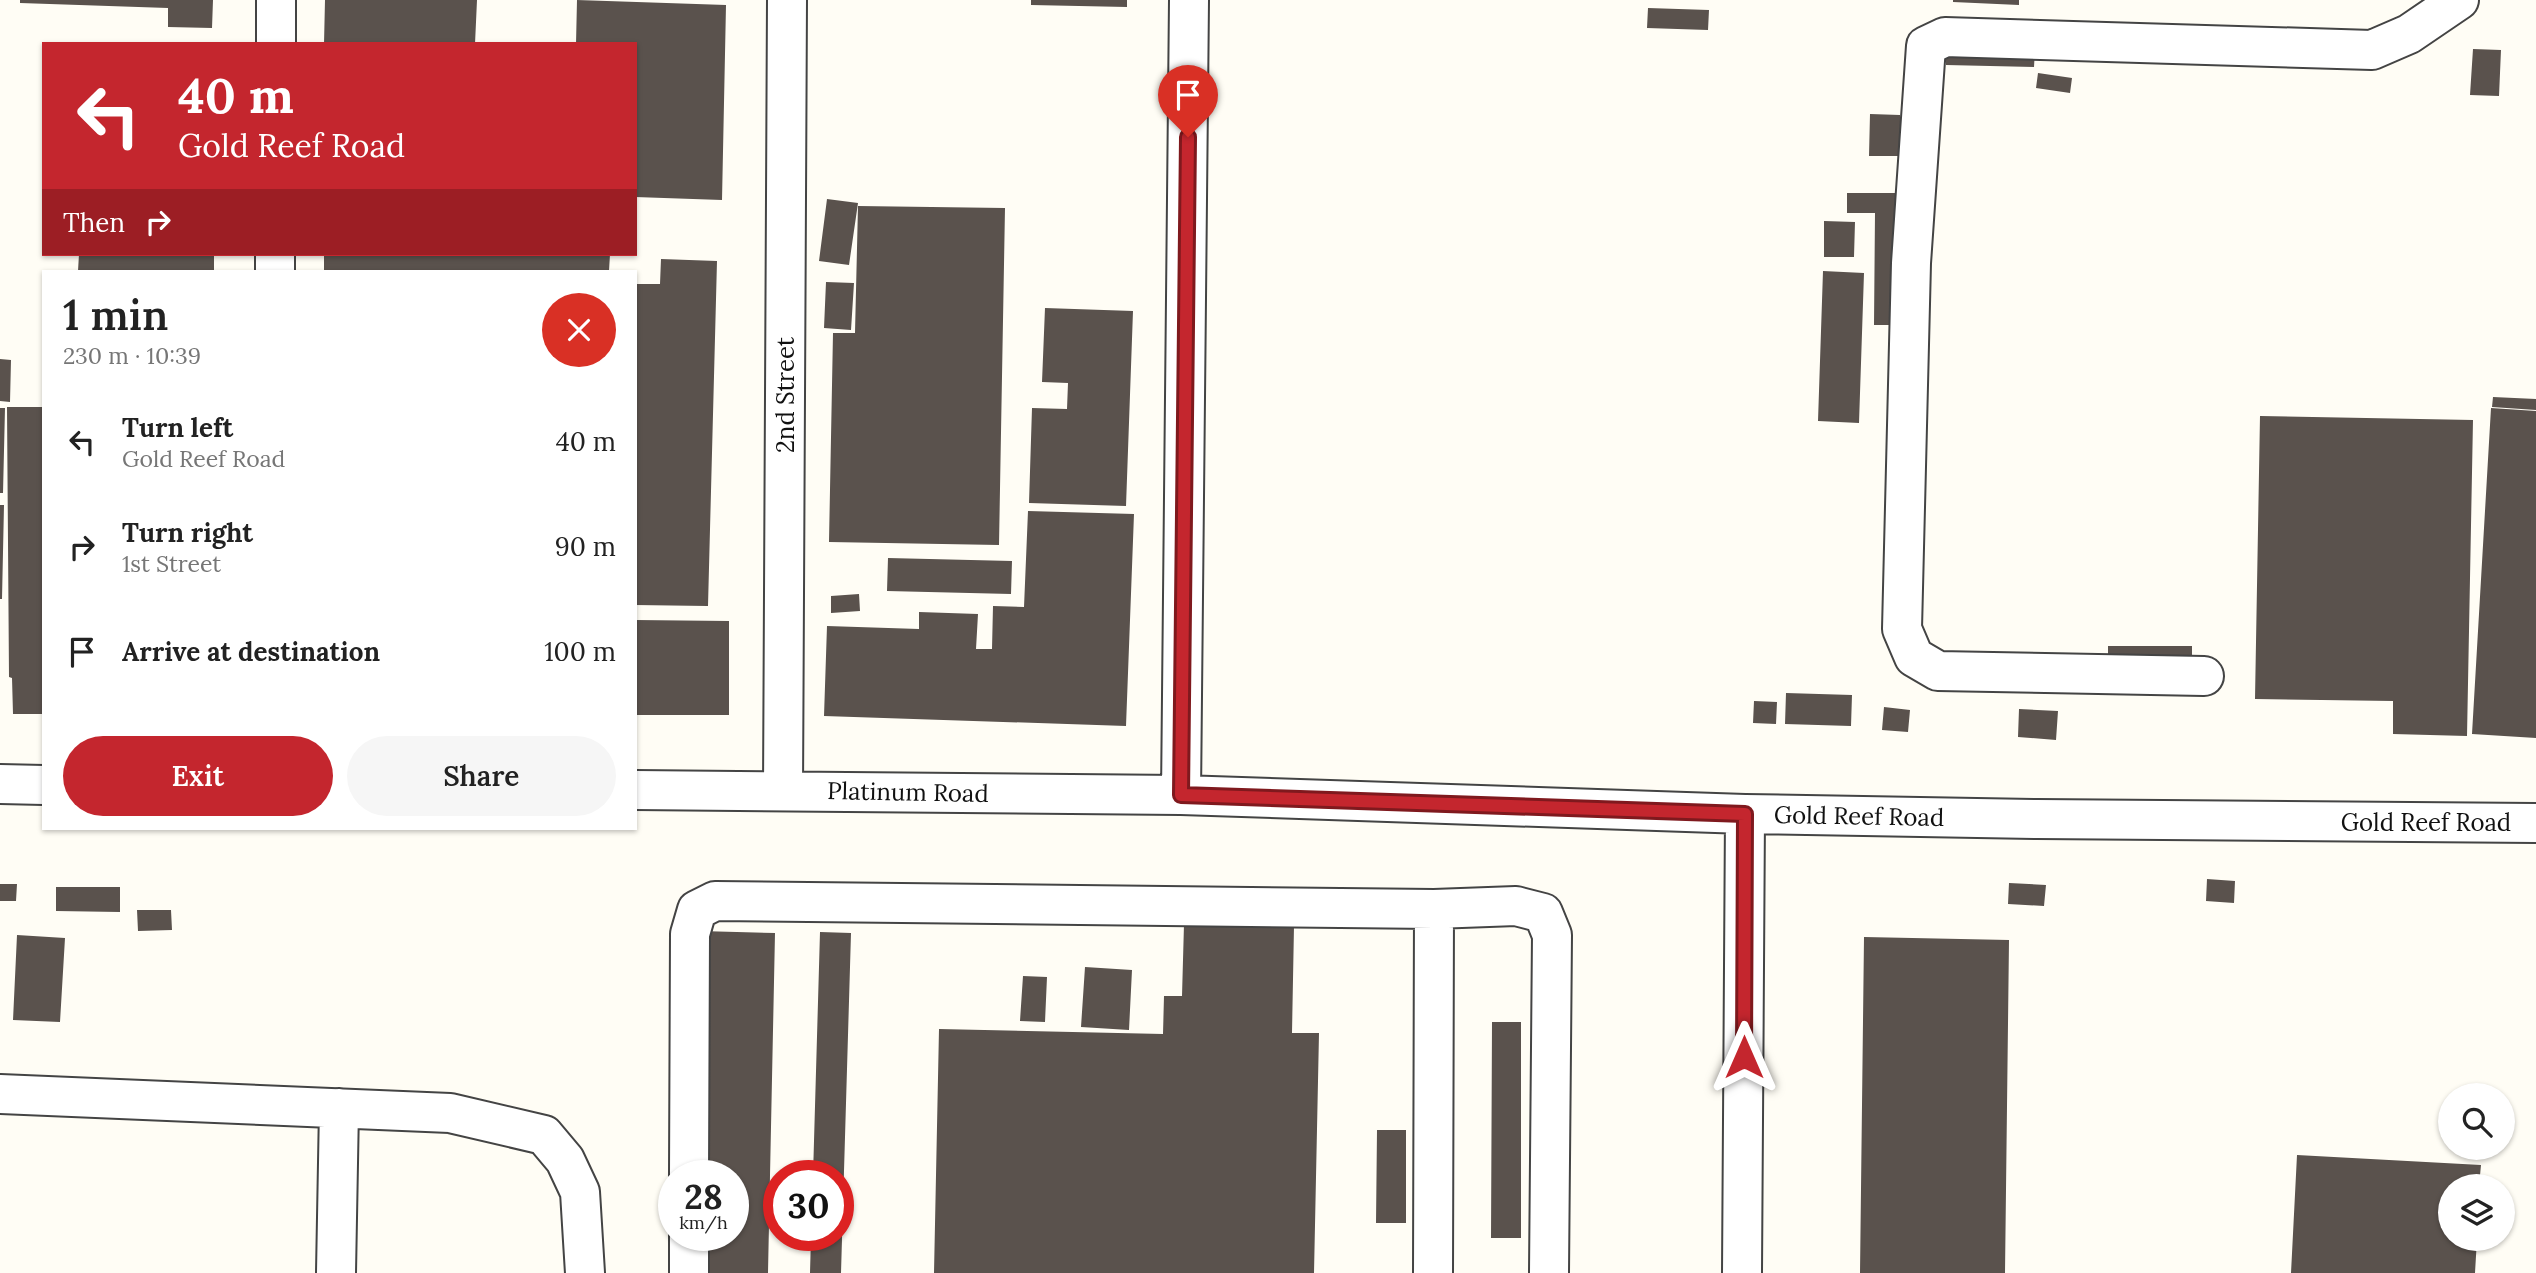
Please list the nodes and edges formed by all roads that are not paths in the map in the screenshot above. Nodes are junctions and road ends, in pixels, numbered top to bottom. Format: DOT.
graph roads {
  1 [pos="276,0"];
  2 [pos="787,0"];
  3 [pos="1189,0"];
  4 [pos="2459,0"];
  5 [pos="276,42"];
  6 [pos="2204,676"];
  7 [pos="0,784"];
  8 [pos="42,785"];
  9 [pos="637,790"];
  10 [pos="783,791"];
  11 [pos="1181,795"];
  12 [pos="1745,814"];
  13 [pos="2536,823"];
  14 [pos="1434,909"];
  15 [pos="0,1094"];
  16 [pos="339,1108"];
  17 [pos="689,1160"];
  18 [pos="689,1251"];
  19 [pos="337,1273"];
  20 [pos="585,1273"];
  21 [pos="689,1273"];
  22 [pos="1433,1273"];
  23 [pos="1549,1273"];
  24 [pos="1742,1273"];
  1 -- 5 [label="street"];
  2 -- 10 [label="street, 2nd Street"];
  3 -- 11 [label="street"];
  4 -- 6 [label="street"];
  7 -- 8 [label="street"];
  9 -- 10 [label="street, Platinum Road"];
  10 -- 11 [label="street, Platinum Road"];
  11 -- 12 [label="street, Gold Reef Road"];
  12 -- 13 [label="street, Gold Reef Road"];
  12 -- 24 [label="street"];
  14 -- 17 [label="street"];
  14 -- 22 [label="street"];
  14 -- 23 [label="street"];
  15 -- 16 [label="street"];
  16 -- 19 [label="street"];
  16 -- 20 [label="street"];
  18 -- 21 [label="street"];
}
